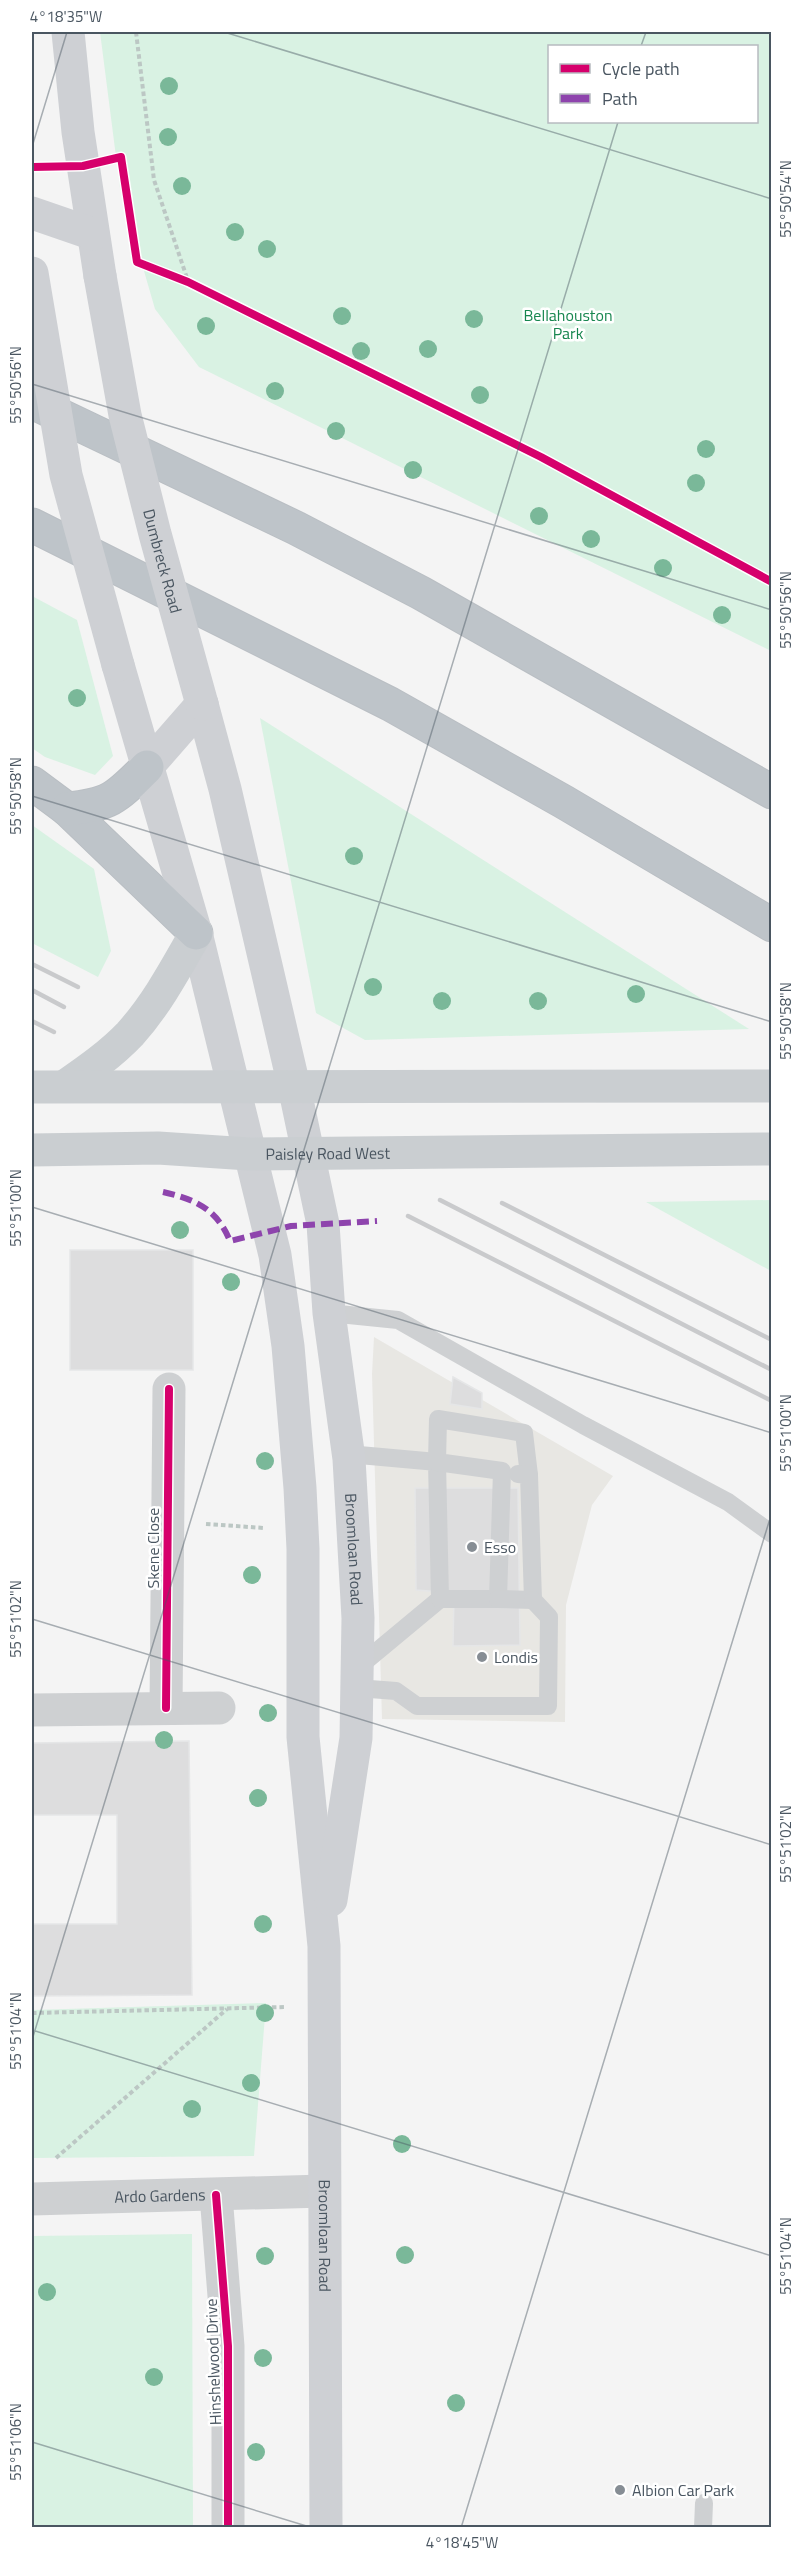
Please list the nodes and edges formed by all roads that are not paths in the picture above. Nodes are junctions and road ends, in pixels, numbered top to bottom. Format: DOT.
graph roads {
  1 [pos="68,32"];
  2 [pos="32,213"];
  3 [pos="93,234"];
  4 [pos="32,273"];
  5 [pos="32,402"];
  6 [pos="32,525"];
  7 [pos="202,704"];
  8 [pos="147,767"];
  9 [pos="32,783"];
  10 [pos="771,792"];
  11 [pos="68,808"];
  12 [pos="771,925"];
  13 [pos="196,933"];
  14 [pos="233,1085"];
  15 [pos="65,1086"];
  16 [pos="294,1086"];
  17 [pos="771,1086"];
  18 [pos="32,1087"];
  19 [pos="771,1149"];
  20 [pos="32,1150"];
  21 [pos="308,1153"];
  22 [pos="249,1154"];
  23 [pos="330,1313"];
  24 [pos="169,1389"];
  25 [pos="348,1454"];
  26 [pos="437,1462"];
  27 [pos="502,1471"];
  28 [pos="529,1475"];
  29 [pos="771,1533"];
  30 [pos="440,1599"];
  31 [pos="498,1599"];
  32 [pos="533,1600"];
  33 [pos="357,1678"];
  34 [pos="166,1708"];
  35 [pos="219,1708"];
  36 [pos="32,1710"];
  37 [pos="324,1946"];
  38 [pos="324,2191"];
  39 [pos="216,2195"];
  40 [pos="32,2199"];
  41 [pos="704,2503"];
  42 [pos="228,2528"];
  43 [pos="326,2528"];
  44 [pos="703,2528"];
  1 -- 3 [label="main road, Dumbreck Road"];
  2 -- 3 [label="main road"];
  3 -- 7 [label="main road, Dumbreck Road, bridge"];
  4 -- 8 [label="main road, bridge"];
  5 -- 10 [label="highway"];
  6 -- 12 [label="highway"];
  7 -- 8 [label="main road"];
  7 -- 16 [label="main road, Dumbreck Road"];
  8 -- 11 [label="highway"];
  8 -- 13 [label="main road"];
  9 -- 11 [label="highway"];
  11 -- 13 [label="highway"];
  13 -- 14 [label="main road"];
  13 -- 15 [label="main road"];
  14 -- 15 [label="main road"];
  14 -- 16 [label="main road"];
  14 -- 22 [label="main road, Broomloan Road"];
  15 -- 18 [label="main road"];
  16 -- 17 [label="main road"];
  16 -- 21 [label="main road, Dumbreck Road"];
  19 -- 21 [label="main road, Paisley Road West"];
  20 -- 22 [label="main road, Paisley Road West"];
  21 -- 22 [label="main road, Paisley Road West"];
  21 -- 23 [label="main road, Broomloan Road"];
  22 -- 37 [label="main road, Broomloan Road"];
  23 -- 25 [label="main road, Broomloan Road"];
  23 -- 29 [label="lane"];
  24 -- 34 [label="street, Skene Close"];
  25 -- 26 [label="lane"];
  25 -- 33 [label="main road, Broomloan Road"];
  26 -- 27 [label="lane"];
  26 -- 28 [label="lane"];
  26 -- 30 [label="lane"];
  27 -- 28 [label="lane"];
  27 -- 31 [label="lane"];
  28 -- 32 [label="lane"];
  30 -- 31 [label="lane"];
  30 -- 33 [label="lane"];
  31 -- 32 [label="lane"];
  32 -- 33 [label="lane"];
  33 -- 37 [label="main road, Broomloan Road"];
  34 -- 35 [label="street"];
  34 -- 36 [label="street"];
  37 -- 38 [label="main road, Broomloan Road"];
  38 -- 39 [label="street, Ardo Gardens"];
  38 -- 43 [label="main road, Broomloan Road"];
  39 -- 40 [label="street, Ardo Gardens"];
  39 -- 42 [label="street, Hinshelwood Drive"];
  41 -- 44 [label="lane"];
}
